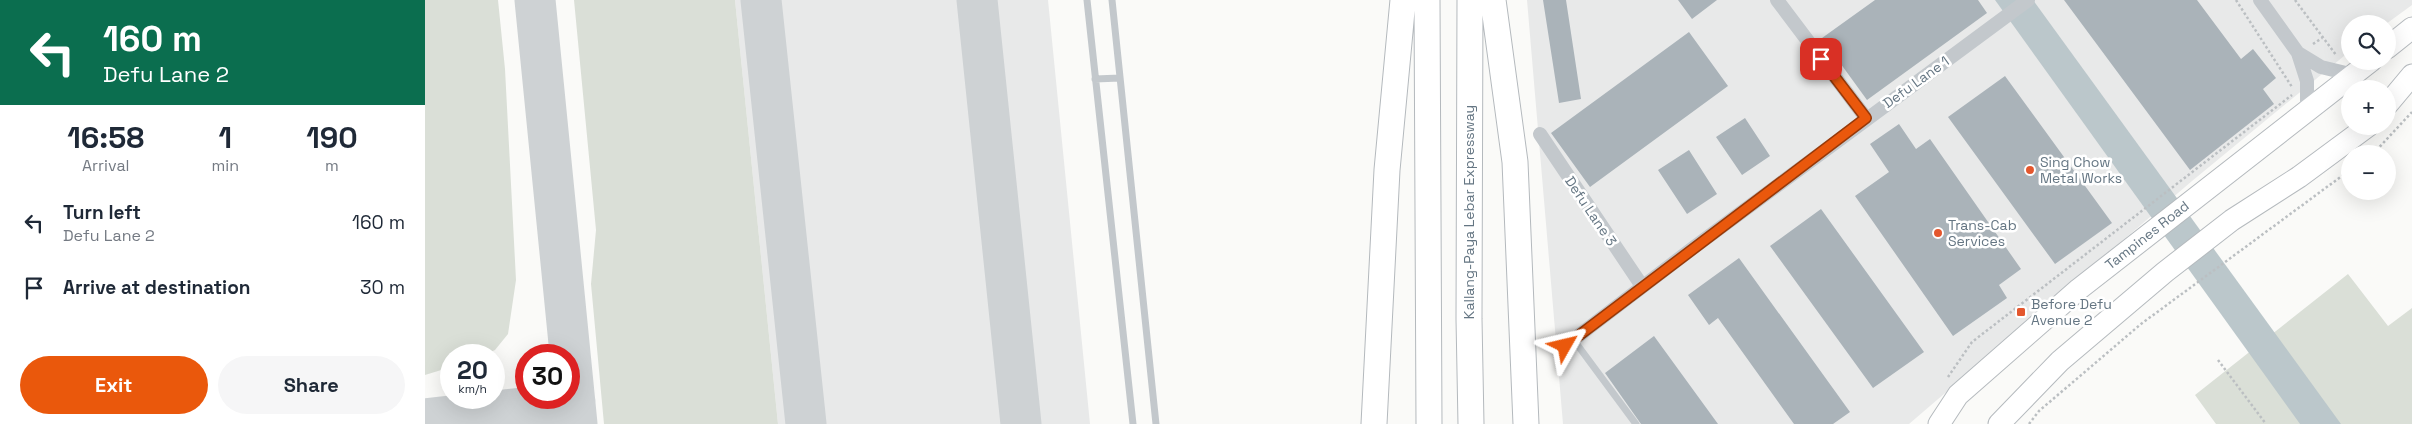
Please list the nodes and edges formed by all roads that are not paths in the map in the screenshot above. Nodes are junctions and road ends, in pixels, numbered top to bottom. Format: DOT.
graph roads {
  1 [pos="1087,0"];
  2 [pos="1112,0"];
  3 [pos="1403,0"];
  4 [pos="1427,0"];
  5 [pos="1469,0"];
  6 [pos="1493,0"];
  7 [pos="1777,0"];
  8 [pos="2028,0"];
  9 [pos="2260,0"];
  10 [pos="2412,28"];
  11 [pos="2396,41"];
  12 [pos="2298,53"];
  13 [pos="2341,68"];
  14 [pos="2346,70"];
  15 [pos="2412,75"];
  16 [pos="1120,78"];
  17 [pos="1095,79"];
  18 [pos="2396,94"];
  19 [pos="2307,112"];
  20 [pos="1866,118"];
  21 [pos="1540,134"];
  22 [pos="2356,135"];
  23 [pos="1642,286"];
  24 [pos="1569,342"];
  25 [pos="1133,424"];
  26 [pos="1156,424"];
  27 [pos="1374,424"];
  28 [pos="1429,424"];
  29 [pos="1471,424"];
  30 [pos="1526,424"];
  31 [pos="1636,424"];
  32 [pos="1939,424"];
  33 [pos="1999,424"];
  1 -- 17 [label="lane"];
  2 -- 16 [label="lane"];
  3 -- 27 [label="highway"];
  4 -- 28 [label="highway"];
  5 -- 29 [label="highway, Kallang-Paya Lebar Expressway"];
  6 -- 30 [label="highway"];
  7 -- 20 [label="street"];
  8 -- 20 [label="street, Defu Lane 1"];
  9 -- 12 [label="street"];
  10 -- 11 [label="main road"];
  12 -- 13 [label="street"];
  12 -- 19 [label="street"];
  14 -- 19 [label="main road, Tampines Road"];
  15 -- 18 [label="main road"];
  16 -- 17 [label="lane"];
  16 -- 26 [label="lane"];
  17 -- 25 [label="lane"];
  19 -- 32 [label="main road, Tampines Road"];
  20 -- 23 [label="street, Defu Lane 1"];
  21 -- 23 [label="street, Defu Lane 3"];
  22 -- 33 [label="main road"];
  23 -- 24 [label="street, Defu Lane 1"];
  24 -- 31 [label="lane"];
}
